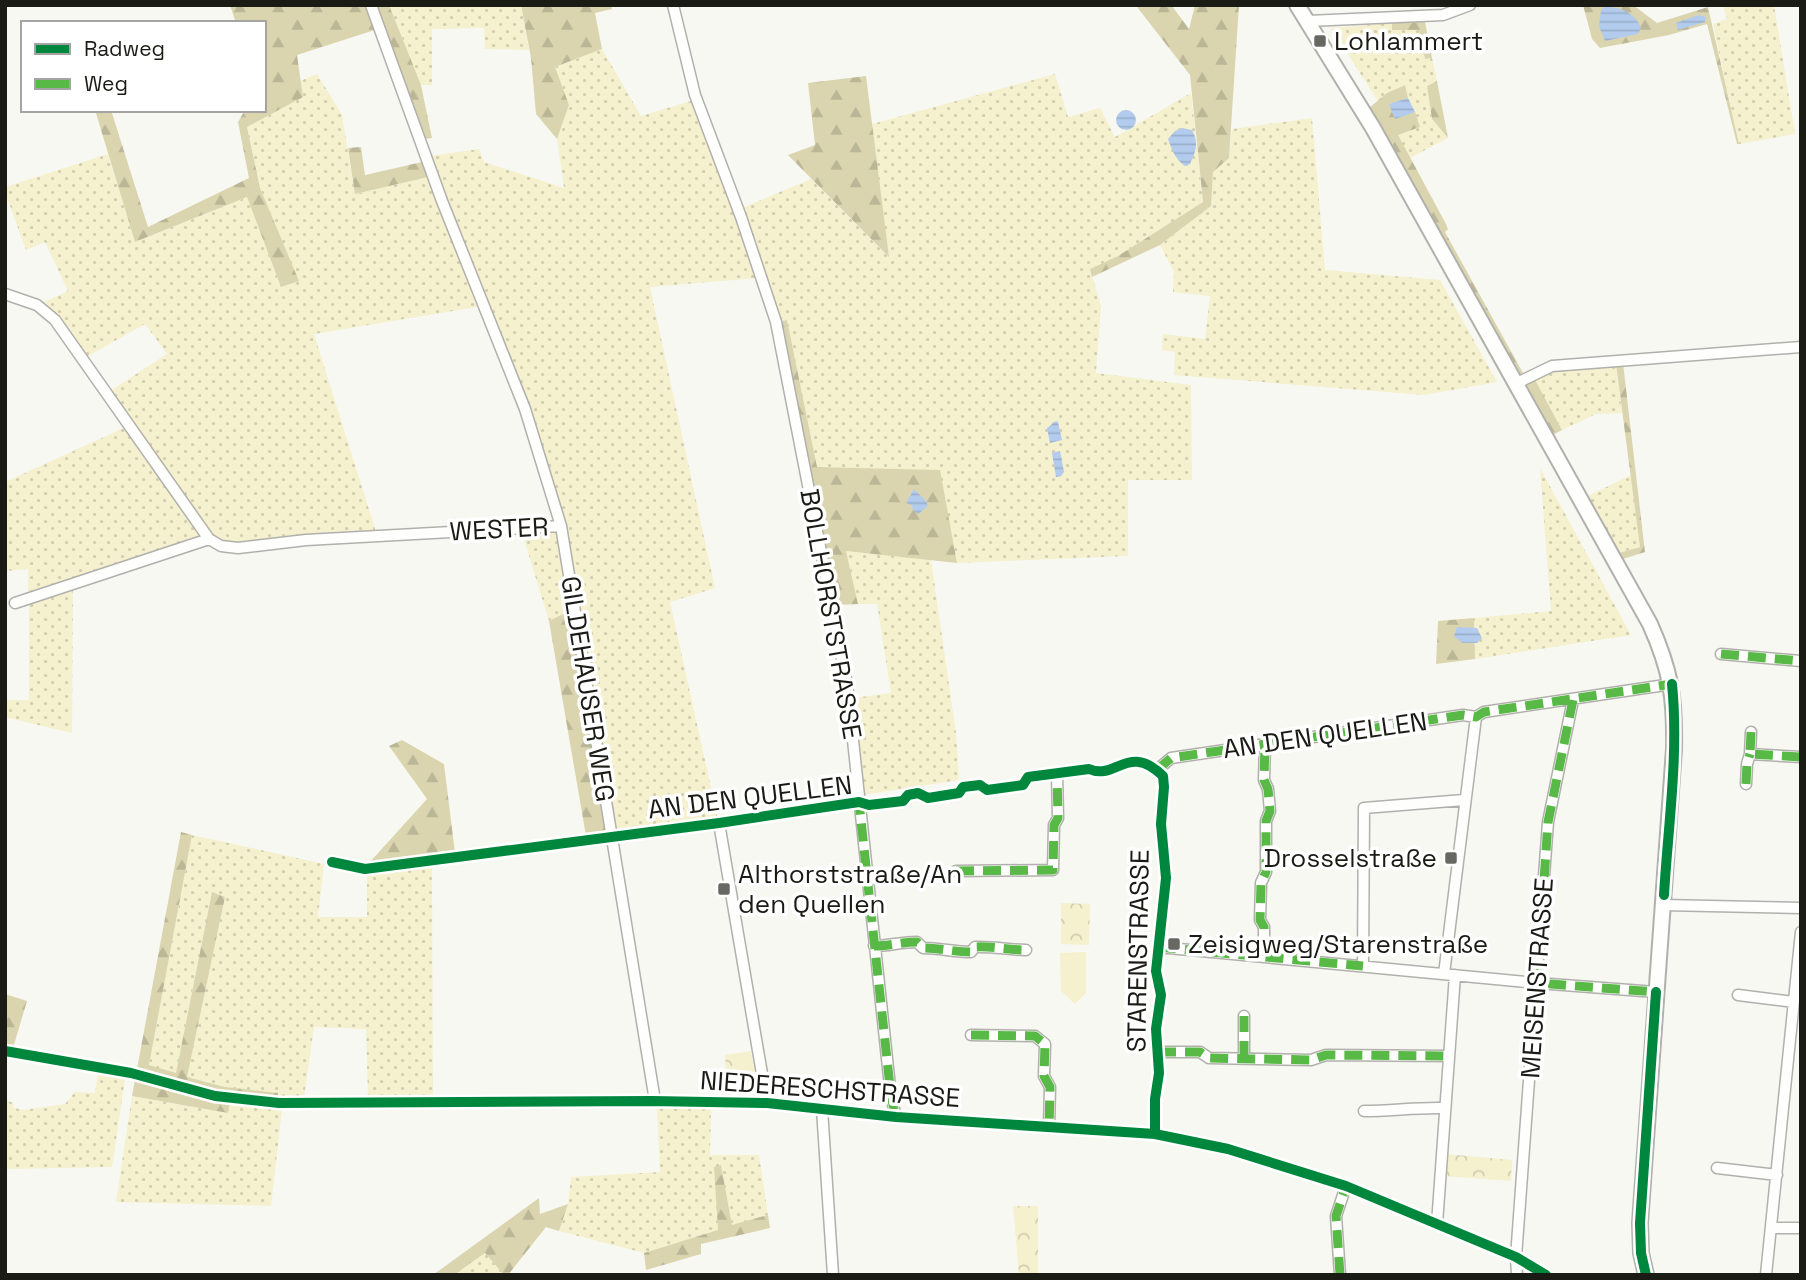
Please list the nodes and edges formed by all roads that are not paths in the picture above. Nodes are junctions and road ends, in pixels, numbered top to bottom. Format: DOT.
graph roads {
  1 [pos="371,5"];
  2 [pos="673,5"];
  3 [pos="1297,5"];
  4 [pos="1471,5"];
  5 [pos="1308,21"];
  6 [pos="5,294"];
  7 [pos="1801,347"];
  8 [pos="1515,384"];
  9 [pos="561,526"];
  10 [pos="209,538"];
  11 [pos="15,603"];
  12 [pos="1721,654"];
  13 [pos="1801,660"];
  14 [pos="1672,684"];
  15 [pos="1573,700"];
  16 [pos="1476,718"];
  17 [pos="1751,732"];
  18 [pos="1265,744"];
  19 [pos="1750,754"];
  20 [pos="1801,757"];
  21 [pos="1157,770"];
  22 [pos="1057,774"];
  23 [pos="1746,784"];
  24 [pos="1464,800"];
  25 [pos="859,802"];
  26 [pos="719,823"];
  27 [pos="612,837"];
  28 [pos="332,862"];
  29 [pos="956,871"];
  30 [pos="1663,905"];
  31 [pos="1801,908"];
  32 [pos="1801,932"];
  33 [pos="874,946"];
  34 [pos="1158,947"];
  35 [pos="1026,950"];
  36 [pos="1264,956"];
  37 [pos="1363,966"];
  38 [pos="1449,975"];
  39 [pos="1537,983"];
  40 [pos="1656,992"];
  41 [pos="1738,995"];
  42 [pos="1794,1002"];
  43 [pos="1244,1016"];
  44 [pos="971,1035"];
  45 [pos="5,1051"];
  46 [pos="1158,1052"];
  47 [pos="1449,1056"];
  48 [pos="1244,1059"];
  49 [pos="655,1101"];
  50 [pos="767,1103"];
  51 [pos="1445,1108"];
  52 [pos="822,1109"];
  53 [pos="1364,1111"];
  54 [pos="897,1117"];
  55 [pos="1049,1128"];
  56 [pos="1155,1135"];
  57 [pos="1717,1168"];
  58 [pos="1777,1175"];
  59 [pos="1346,1186"];
  60 [pos="1437,1224"];
  61 [pos="1771,1228"];
  62 [pos="1801,1228"];
  63 [pos="1516,1257"];
  64 [pos="833,1275"];
  65 [pos="1340,1275"];
  66 [pos="1517,1275"];
  67 [pos="1546,1275"];
  68 [pos="1646,1275"];
  69 [pos="1766,1275"];
  1 -- 9 [label="street, WESTER"];
  2 -- 25 [label="street, BOLLHORSTSTRASSE"];
  3 -- 5 [label="main road"];
  4 -- 5 [label="street"];
  5 -- 8 [label="main road"];
  6 -- 10 [label="street"];
  7 -- 8 [label="street"];
  8 -- 14 [label="main road"];
  9 -- 10 [label="street, WESTER"];
  9 -- 27 [label="street, GILDEHAUSER WEG"];
  10 -- 11 [label="street"];
  12 -- 13 [label="street"];
  14 -- 15 [label="street, AN DEN QUELLEN"];
  14 -- 30 [label="main road"];
  15 -- 16 [label="street, AN DEN QUELLEN"];
  15 -- 39 [label="street, MEISENSTRASSE"];
  16 -- 18 [label="street, AN DEN QUELLEN"];
  16 -- 24 [label="street"];
  17 -- 19 [label="street"];
  18 -- 21 [label="street, AN DEN QUELLEN"];
  18 -- 36 [label="street"];
  19 -- 20 [label="street"];
  19 -- 23 [label="street"];
  21 -- 22 [label="street, AN DEN QUELLEN"];
  21 -- 34 [label="street, STARENSTRASSE"];
  22 -- 25 [label="street, AN DEN QUELLEN"];
  22 -- 29 [label="street"];
  24 -- 37 [label="street"];
  24 -- 38 [label="street"];
  25 -- 26 [label="street, AN DEN QUELLEN"];
  25 -- 33 [label="street, BOLLHORSTSTRASSE"];
  26 -- 27 [label="street, AN DEN QUELLEN"];
  26 -- 50 [label="street"];
  27 -- 28 [label="street, AN DEN QUELLEN"];
  27 -- 49 [label="street, GILDEHAUSER WEG"];
  30 -- 31 [label="street"];
  30 -- 40 [label="main road"];
  32 -- 42 [label="street"];
  33 -- 35 [label="street"];
  33 -- 54 [label="street, BOLLHORSTSTRASSE"];
  34 -- 36 [label="street"];
  34 -- 46 [label="street, STARENSTRASSE"];
  36 -- 37 [label="street"];
  37 -- 38 [label="street"];
  38 -- 39 [label="street"];
  38 -- 47 [label="street"];
  39 -- 40 [label="street"];
  39 -- 63 [label="street, MEISENSTRASSE"];
  40 -- 68 [label="main road"];
  41 -- 42 [label="street"];
  42 -- 58 [label="street"];
  43 -- 48 [label="street"];
  44 -- 55 [label="street"];
  45 -- 49 [label="street, NIEDERESCHSTRASSE"];
  46 -- 48 [label="street"];
  46 -- 56 [label="street, STARENSTRASSE"];
  47 -- 48 [label="street"];
  47 -- 51 [label="street"];
  49 -- 50 [label="street, NIEDERESCHSTRASSE"];
  50 -- 52 [label="street, NIEDERESCHSTRASSE"];
  51 -- 53 [label="street"];
  51 -- 60 [label="street"];
  52 -- 54 [label="street, NIEDERESCHSTRASSE"];
  52 -- 64 [label="street"];
  54 -- 55 [label="street, NIEDERESCHSTRASSE"];
  55 -- 56 [label="street, NIEDERESCHSTRASSE"];
  56 -- 59 [label="street, NIEDERESCHSTRASSE"];
  57 -- 58 [label="street"];
  58 -- 61 [label="street"];
  59 -- 60 [label="street, NIEDERESCHSTRASSE"];
  59 -- 65 [label="street"];
  60 -- 63 [label="street, NIEDERESCHSTRASSE"];
  61 -- 62 [label="street"];
  61 -- 69 [label="street"];
  63 -- 66 [label="street, MEISENSTRASSE"];
  63 -- 67 [label="street, NIEDERESCHSTRASSE"];
}
